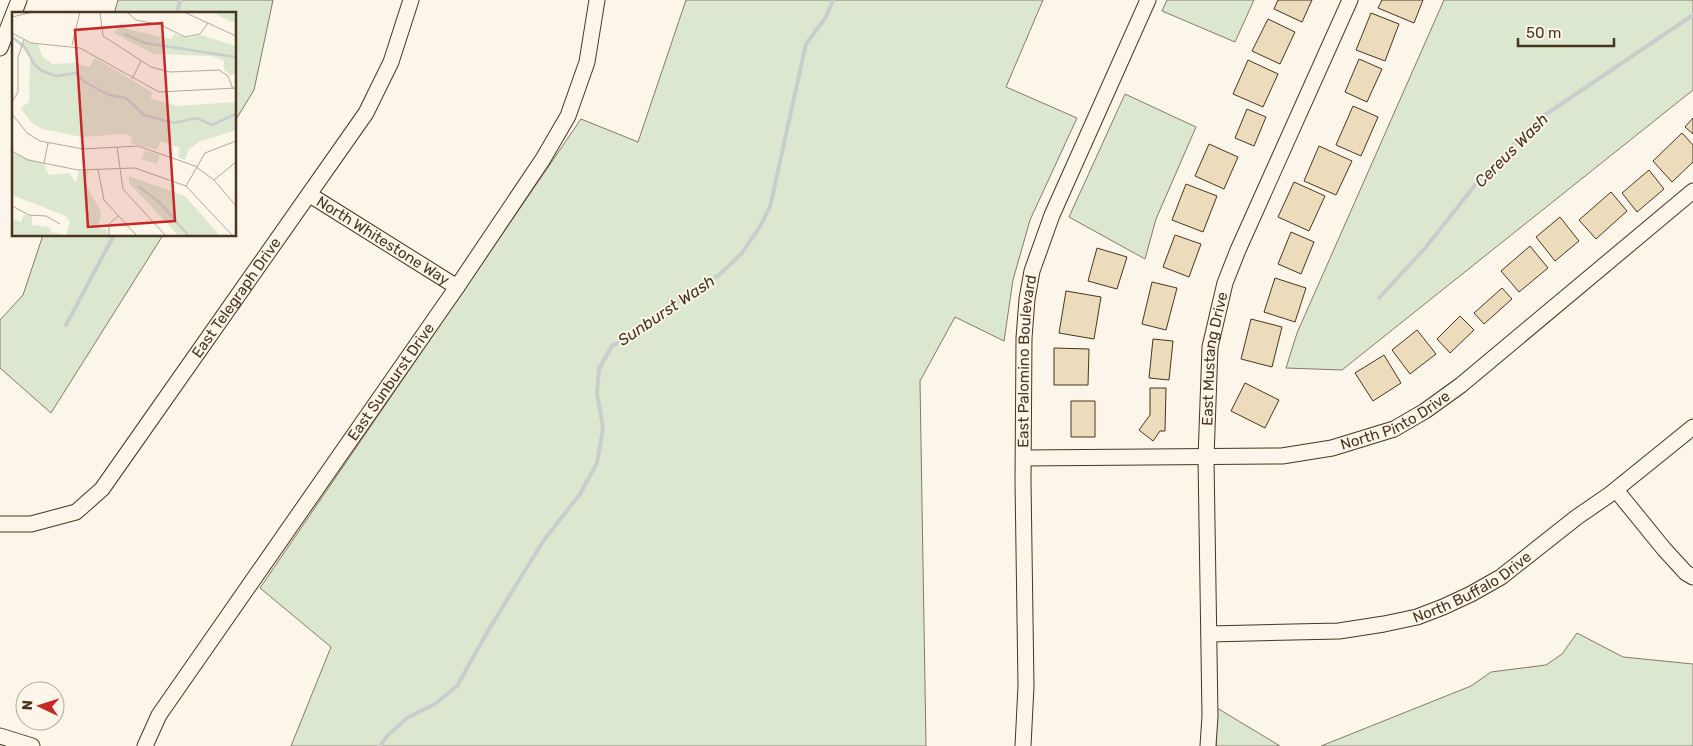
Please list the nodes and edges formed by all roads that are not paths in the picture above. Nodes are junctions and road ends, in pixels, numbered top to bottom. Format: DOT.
graph roads {
  1 [pos="19,0"];
  2 [pos="411,0"];
  3 [pos="597,0"];
  4 [pos="1148,0"];
  5 [pos="1350,0"];
  6 [pos="14,12"];
  7 [pos="12,18"];
  8 [pos="0,48"];
  9 [pos="1693,191"];
  10 [pos="310,195"];
  11 [pos="457,287"];
  12 [pos="1693,427"];
  13 [pos="1024,458"];
  14 [pos="1206,458"];
  15 [pos="1616,490"];
  16 [pos="0,524"];
  17 [pos="1693,577"];
  18 [pos="1209,634"];
  19 [pos="0,736"];
  20 [pos="32,746"];
  21 [pos="145,746"];
  22 [pos="1023,746"];
  23 [pos="1208,746"];
  1 -- 6 [label="street"];
  2 -- 10 [label="street, East Telegraph Drive"];
  3 -- 11 [label="street, East Sunburst Drive"];
  4 -- 13 [label="street, East Palomino Boulevard"];
  5 -- 14 [label="street, East Mustang Drive"];
  7 -- 8 [label="street"];
  9 -- 14 [label="street, North Pinto Drive"];
  10 -- 11 [label="street, North Whitestone Way"];
  10 -- 16 [label="street, East Telegraph Drive"];
  11 -- 21 [label="street, East Sunburst Drive"];
  12 -- 15 [label="street, North Buffalo Drive"];
  13 -- 14 [label="street, North Pinto Drive"];
  13 -- 22 [label="street, East Palomino Boulevard"];
  14 -- 18 [label="street, East Mustang Drive"];
  15 -- 17 [label="street"];
  15 -- 18 [label="street, North Buffalo Drive"];
  18 -- 23 [label="street, East Mustang Drive"];
  19 -- 20 [label="street"];
}
